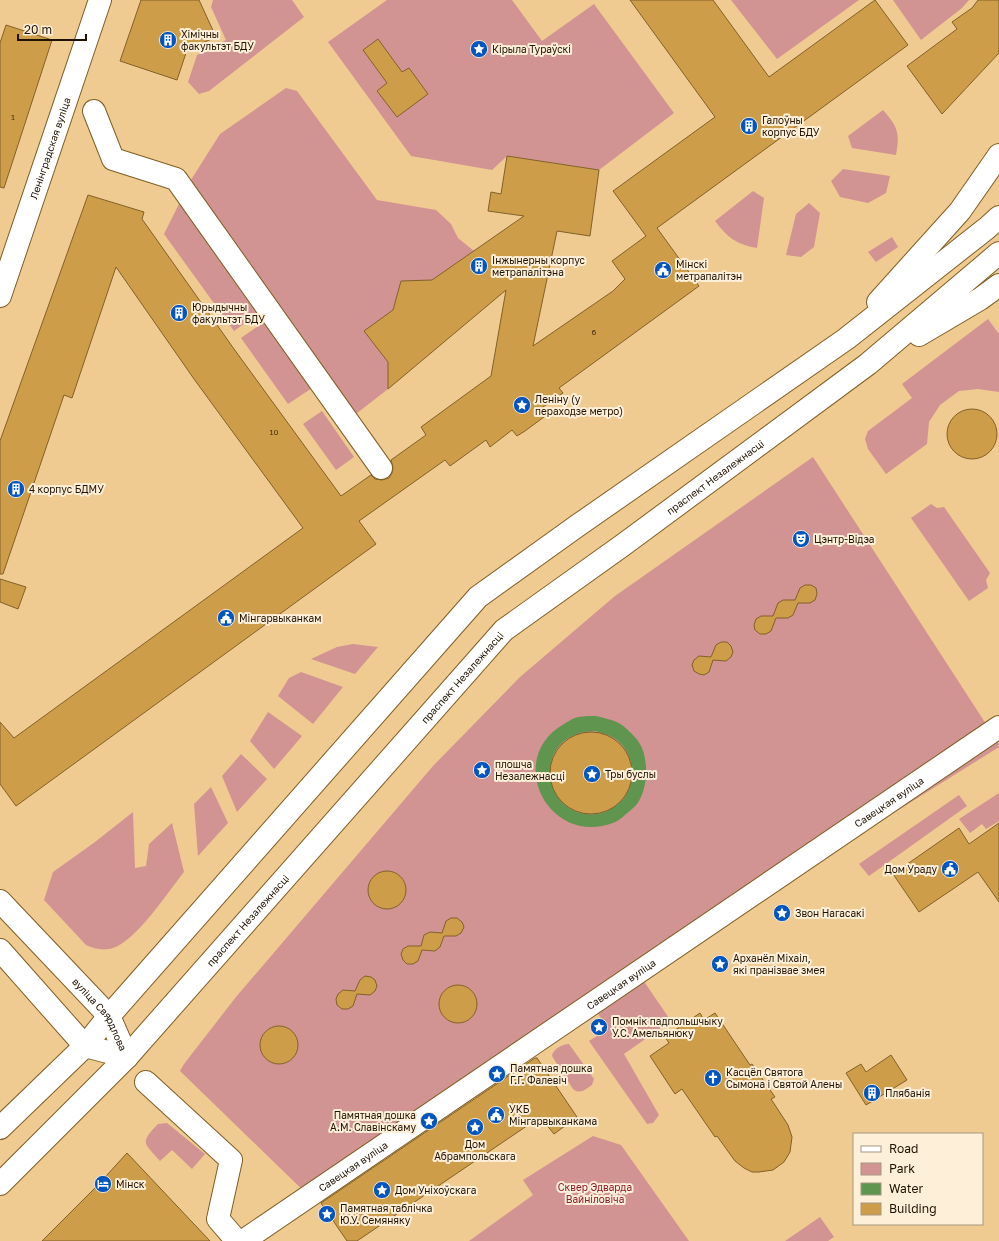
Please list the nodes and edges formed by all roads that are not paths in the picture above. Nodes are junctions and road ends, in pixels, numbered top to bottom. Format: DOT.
graph roads {
  1 [pos="100,0"];
  2 [pos="94,111"];
  3 [pos="999,155"];
  4 [pos="999,216"];
  5 [pos="999,253"];
  6 [pos="999,285"];
  7 [pos="0,296"];
  8 [pos="846,339"];
  9 [pos="868,364"];
  10 [pos="381,468"];
  11 [pos="999,727"];
  12 [pos="0,902"];
  13 [pos="0,950"];
  14 [pos="109,1016"];
  15 [pos="85,1046"];
  16 [pos="127,1057"];
  17 [pos="146,1082"];
  18 [pos="0,1128"];
  19 [pos="0,1184"];
  20 [pos="237,1241"];
  21 [pos="244,1241"];
  1 -- 7 [label="main road, Ленінградская вуліца"];
  2 -- 10 [label="main road"];
  3 -- 8 [label="main road"];
  4 -- 8 [label="main road"];
  5 -- 9 [label="main road, праспект Незалежнасці"];
  6 -- 9 [label="main road"];
  8 -- 14 [label="main road"];
  9 -- 16 [label="main road, праспект Незалежнасці"];
  11 -- 21 [label="main road, Савецкая вуліца"];
  12 -- 14 [label="main road, вуліца Свярдлова"];
  13 -- 15 [label="main road"];
  14 -- 15 [label="main road"];
  14 -- 16 [label="main road, вуліца Свярдлова"];
  15 -- 16 [label="main road, вуліца Свярдлова"];
  15 -- 18 [label="main road"];
  16 -- 19 [label="main road, праспект Незалежнасці"];
  17 -- 20 [label="main road"];
}
